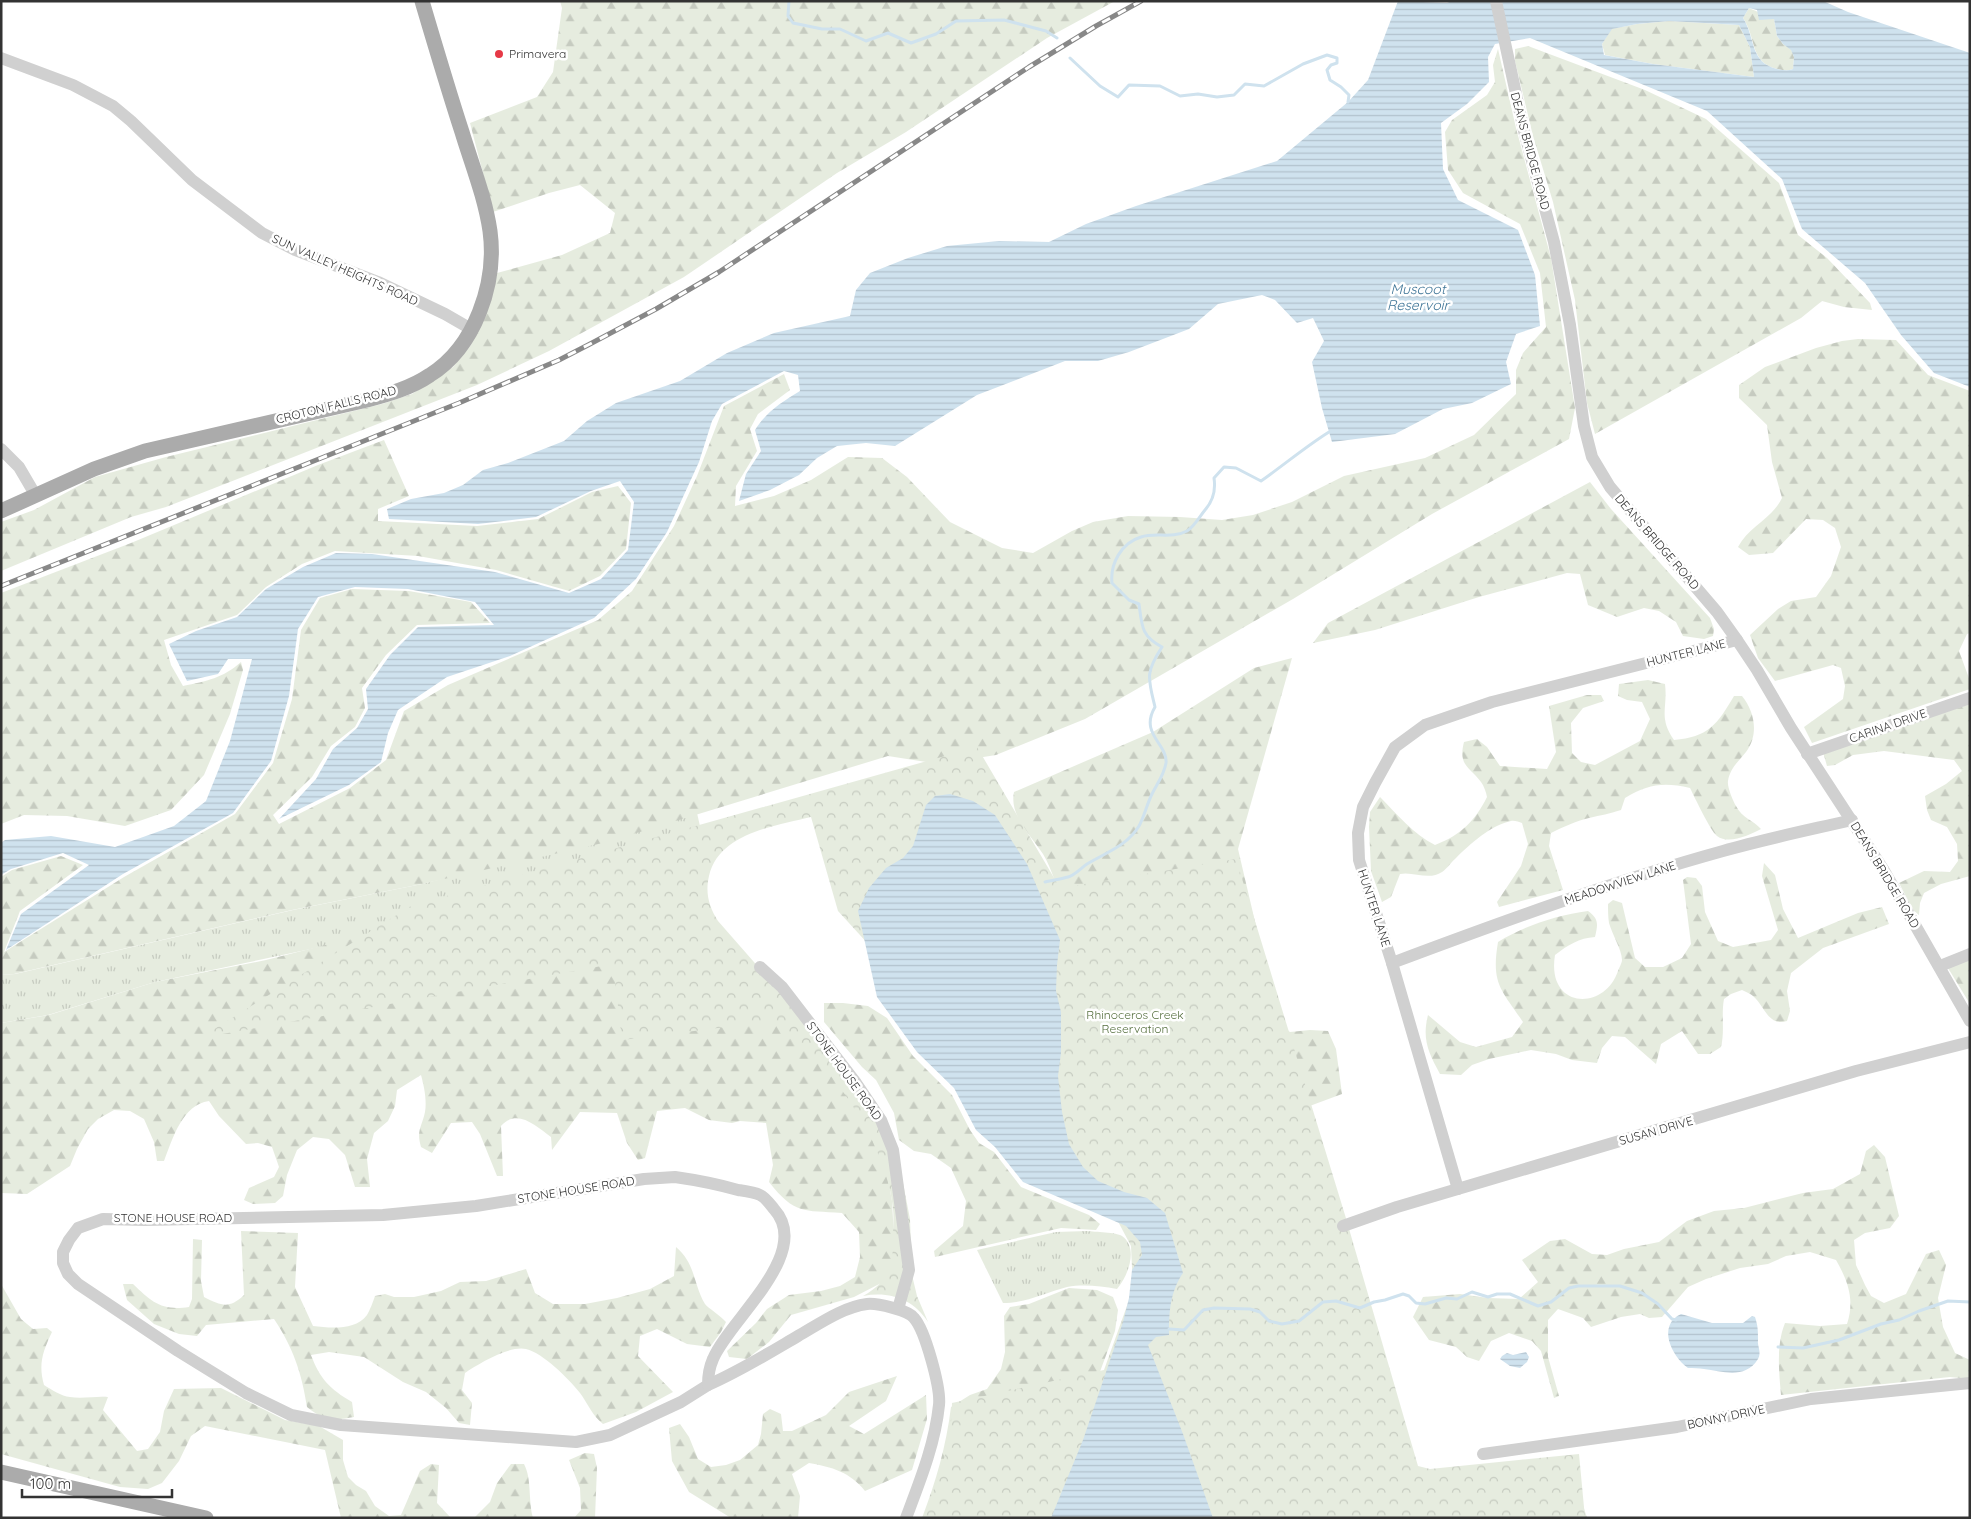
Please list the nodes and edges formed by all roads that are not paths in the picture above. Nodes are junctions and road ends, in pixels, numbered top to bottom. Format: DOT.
graph roads {
  1 [pos="422,1"];
  2 [pos="1496,1"];
  3 [pos="1,58"];
  4 [pos="471,330"];
  5 [pos="1,449"];
  6 [pos="36,496"];
  7 [pos="1,511"];
  8 [pos="1737,640"];
  9 [pos="1970,698"];
  10 [pos="1807,754"];
  11 [pos="1852,820"];
  12 [pos="1970,954"];
  13 [pos="1392,963"];
  14 [pos="1940,966"];
  15 [pos="760,967"];
  16 [pos="1970,1021"];
  17 [pos="1970,1042"];
  18 [pos="1458,1189"];
  19 [pos="1343,1226"];
  20 [pos="898,1309"];
  21 [pos="1970,1383"];
  22 [pos="708,1385"];
  23 [pos="1483,1454"];
  24 [pos="1,1472"];
  25 [pos="206,1518"];
  26 [pos="906,1518"];
  1 -- 4 [label="main road, CROTON FALLS ROAD"];
  2 -- 8 [label="street, DEANS BRIDGE ROAD"];
  3 -- 4 [label="street, SUN VALLEY HEIGHTS ROAD"];
  4 -- 6 [label="main road, CROTON FALLS ROAD"];
  5 -- 6 [label="street"];
  6 -- 7 [label="main road, CROTON FALLS ROAD"];
  8 -- 10 [label="street, DEANS BRIDGE ROAD"];
  8 -- 13 [label="street, HUNTER LANE"];
  9 -- 10 [label="street, CARINA DRIVE"];
  10 -- 11 [label="street, DEANS BRIDGE ROAD"];
  11 -- 13 [label="street, MEADOWVIEW LANE"];
  11 -- 14 [label="street, DEANS BRIDGE ROAD"];
  12 -- 14 [label="street"];
  13 -- 18 [label="street, HUNTER LANE"];
  14 -- 16 [label="street, DEANS BRIDGE ROAD"];
  15 -- 20 [label="street, STONE HOUSE ROAD"];
  17 -- 18 [label="street, SUSAN DRIVE"];
  18 -- 19 [label="street, SUSAN DRIVE"];
  20 -- 22 [label="street, STONE HOUSE ROAD"];
  20 -- 26 [label="street, STONE HOUSE ROAD"];
  21 -- 23 [label="street, BONNY DRIVE"];
  22 -- 22 [label="street, STONE HOUSE ROAD"];
  24 -- 25 [label="main road"];
}
